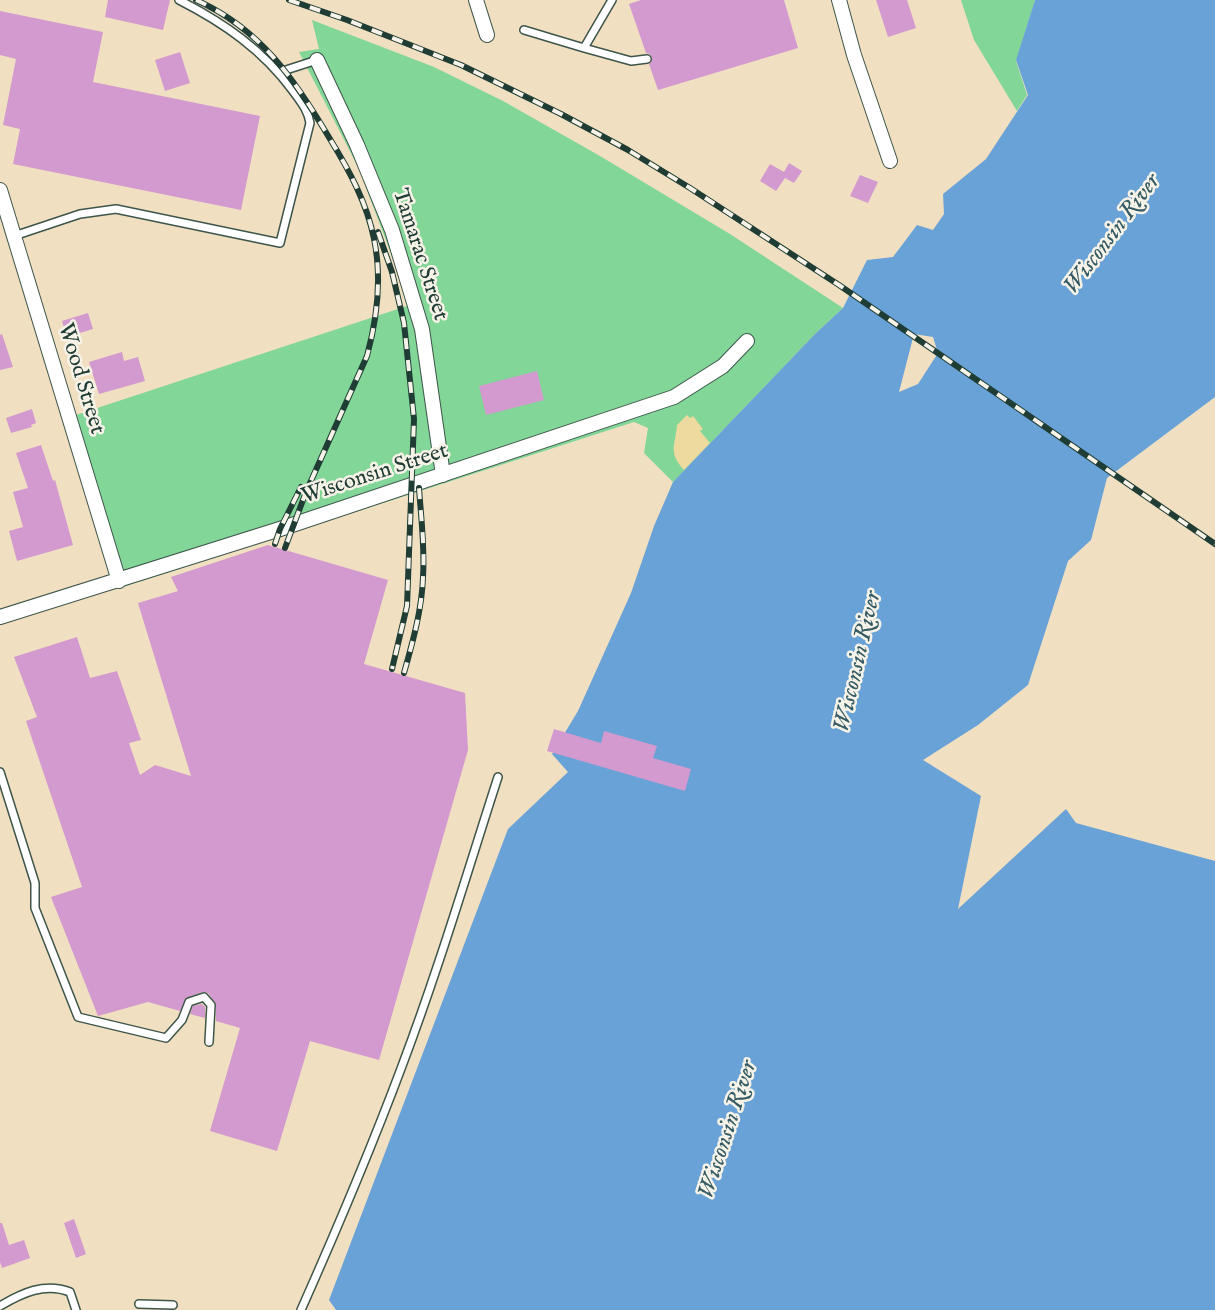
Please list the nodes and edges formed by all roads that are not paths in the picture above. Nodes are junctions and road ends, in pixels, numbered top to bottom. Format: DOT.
graph roads {
  1 [pos="179,0"];
  2 [pos="476,0"];
  3 [pos="612,0"];
  4 [pos="839,0"];
  5 [pos="524,30"];
  6 [pos="487,35"];
  7 [pos="584,48"];
  8 [pos="647,58"];
  9 [pos="317,60"];
  10 [pos="281,74"];
  11 [pos="890,161"];
  12 [pos="0,190"];
  13 [pos="14,236"];
  14 [pos="747,341"];
  15 [pos="442,474"];
  16 [pos="119,581"];
  17 [pos="0,618"];
  18 [pos="0,772"];
  19 [pos="498,777"];
  20 [pos="209,1042"];
  21 [pos="140,1304"];
  22 [pos="172,1305"];
  23 [pos="0,1306"];
  24 [pos="76,1310"];
  25 [pos="301,1310"];
  1 -- 10 [label="lane"];
  2 -- 6 [label="street"];
  3 -- 7 [label="lane"];
  4 -- 11 [label="street"];
  5 -- 7 [label="lane"];
  7 -- 8 [label="lane"];
  9 -- 10 [label="lane"];
  9 -- 15 [label="street, Tamarac Street"];
  10 -- 13 [label="lane"];
  12 -- 13 [label="street, Wood Street"];
  13 -- 16 [label="street, Wood Street"];
  14 -- 15 [label="street, Wisconsin Street"];
  15 -- 16 [label="street, Wisconsin Street"];
  16 -- 17 [label="street, Wisconsin Street"];
  18 -- 20 [label="lane"];
  19 -- 25 [label="lane"];
  21 -- 22 [label="lane"];
  23 -- 24 [label="lane"];
}
